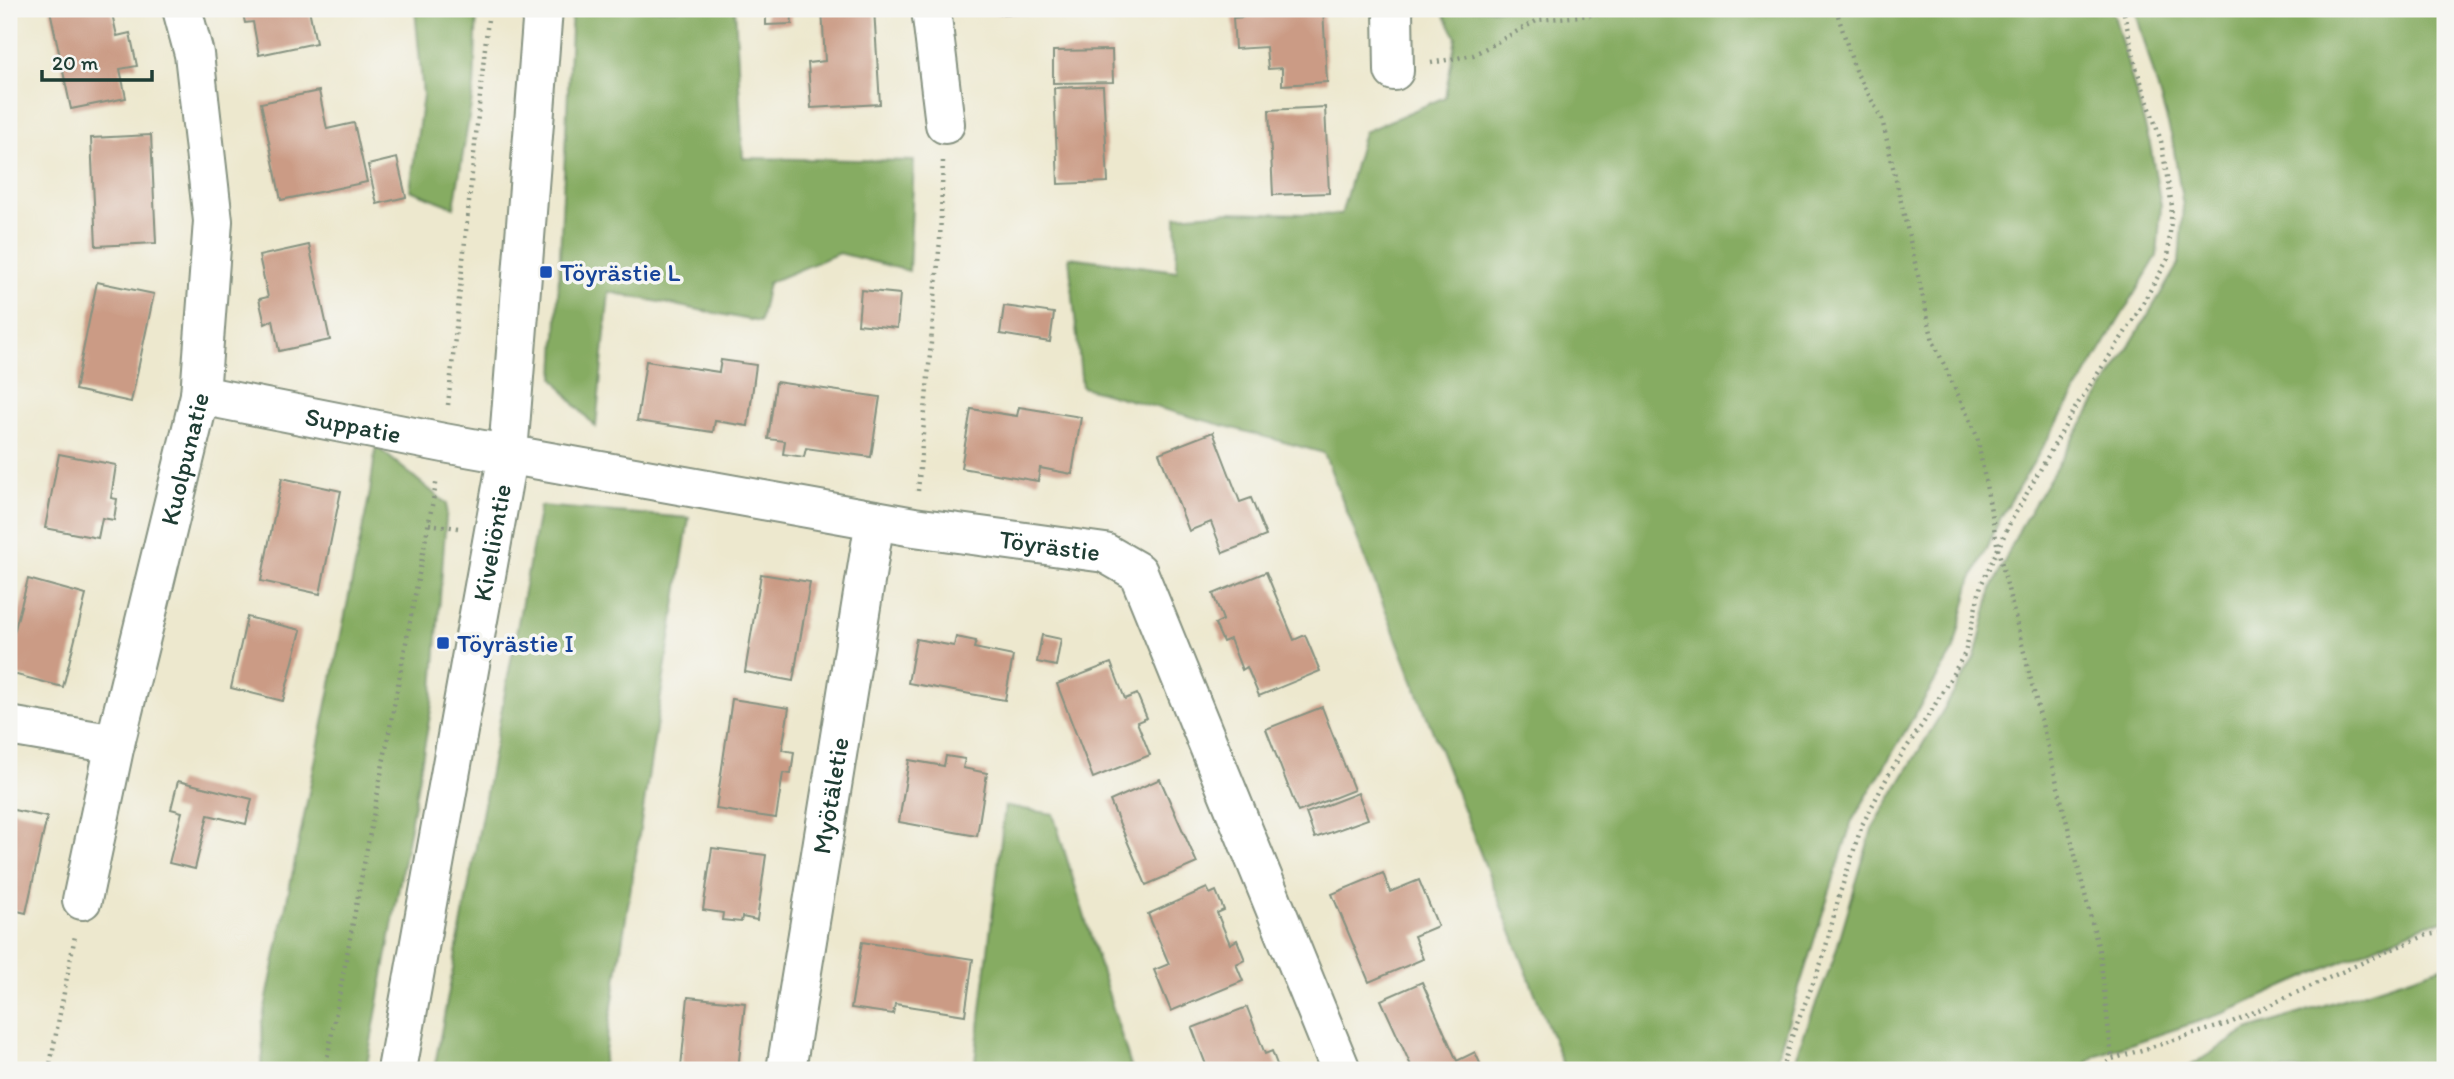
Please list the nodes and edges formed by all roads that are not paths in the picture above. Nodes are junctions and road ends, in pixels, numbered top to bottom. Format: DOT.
graph roads {
  1 [pos="182,9"];
  2 [pos="543,9"];
  3 [pos="930,9"];
  4 [pos="1393,9"];
  5 [pos="1394,71"];
  6 [pos="945,124"];
  7 [pos="200,395"];
  8 [pos="508,453"];
  9 [pos="875,520"];
  10 [pos="9,726"];
  11 [pos="115,744"];
  12 [pos="82,900"];
  13 [pos="397,1070"];
  14 [pos="786,1070"];
  15 [pos="1341,1070"];
  1 -- 7 [label="street, Kuolpunatie"];
  2 -- 8 [label="street, Kiveliöntie"];
  3 -- 6 [label="street"];
  4 -- 5 [label="street"];
  7 -- 8 [label="street, Suppatie"];
  7 -- 11 [label="street, Kuolpunatie"];
  8 -- 9 [label="street, Töyrästie"];
  8 -- 13 [label="street, Kiveliöntie"];
  9 -- 14 [label="street, Myötäletie"];
  9 -- 15 [label="street, Töyrästie"];
  10 -- 11 [label="street"];
  11 -- 12 [label="street, Kuolpunatie"];
}
